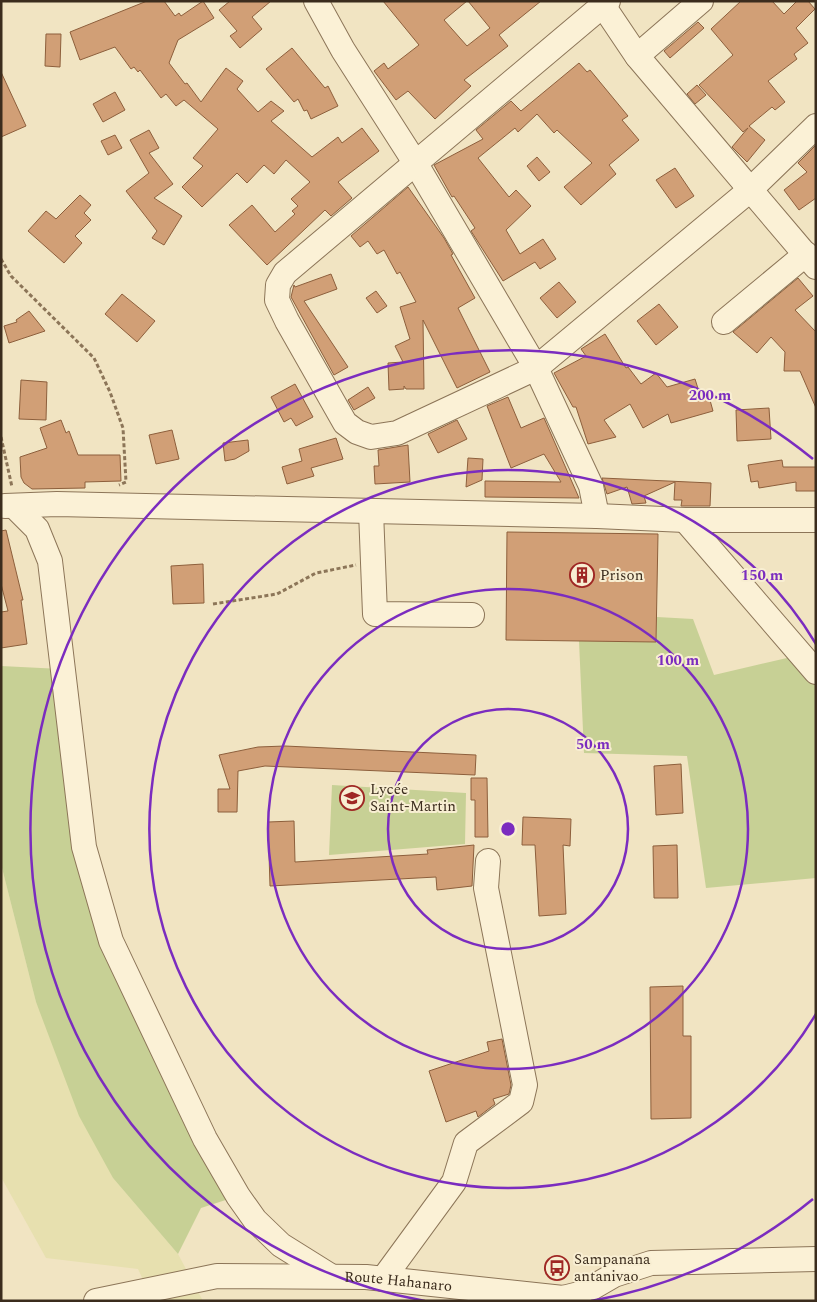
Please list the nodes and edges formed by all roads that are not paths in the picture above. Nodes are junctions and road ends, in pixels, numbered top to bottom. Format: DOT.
graph roads {
  1 [pos="316,1"];
  2 [pos="701,1"];
  3 [pos="604,3"];
  4 [pos="636,56"];
  5 [pos="816,126"];
  6 [pos="416,164"];
  7 [pos="750,190"];
  8 [pos="811,260"];
  9 [pos="724,322"];
  10 [pos="536,368"];
  11 [pos="8,507"];
  12 [pos="372,511"];
  13 [pos="597,516"];
  14 [pos="685,520"];
  15 [pos="816,520"];
  16 [pos="472,615"];
  17 [pos="816,672"];
  18 [pos="488,861"];
  19 [pos="816,1259"];
  20 [pos="329,1275"];
  21 [pos="383,1279"];
  22 [pos="587,1297"];
  23 [pos="96,1301"];
  1 -- 6 [label="street"];
  2 -- 4 [label="street"];
  3 -- 4 [label="street"];
  3 -- 6 [label="street"];
  4 -- 7 [label="street"];
  5 -- 7 [label="street"];
  6 -- 10 [label="street"];
  6 -- 10 [label="street"];
  7 -- 8 [label="street"];
  7 -- 10 [label="street"];
  8 -- 9 [label="street"];
  10 -- 13 [label="street"];
  11 -- 12 [label="street"];
  11 -- 20 [label="street"];
  12 -- 13 [label="street"];
  12 -- 16 [label="street"];
  13 -- 14 [label="street"];
  14 -- 15 [label="street"];
  14 -- 17 [label="street"];
  18 -- 21 [label="street"];
  19 -- 22 [label="street, Route Hahanaro"];
  20 -- 21 [label="street, Route Hahanaro"];
  20 -- 23 [label="street, Route Hahanaro"];
  21 -- 22 [label="street, Route Hahanaro"];
}
